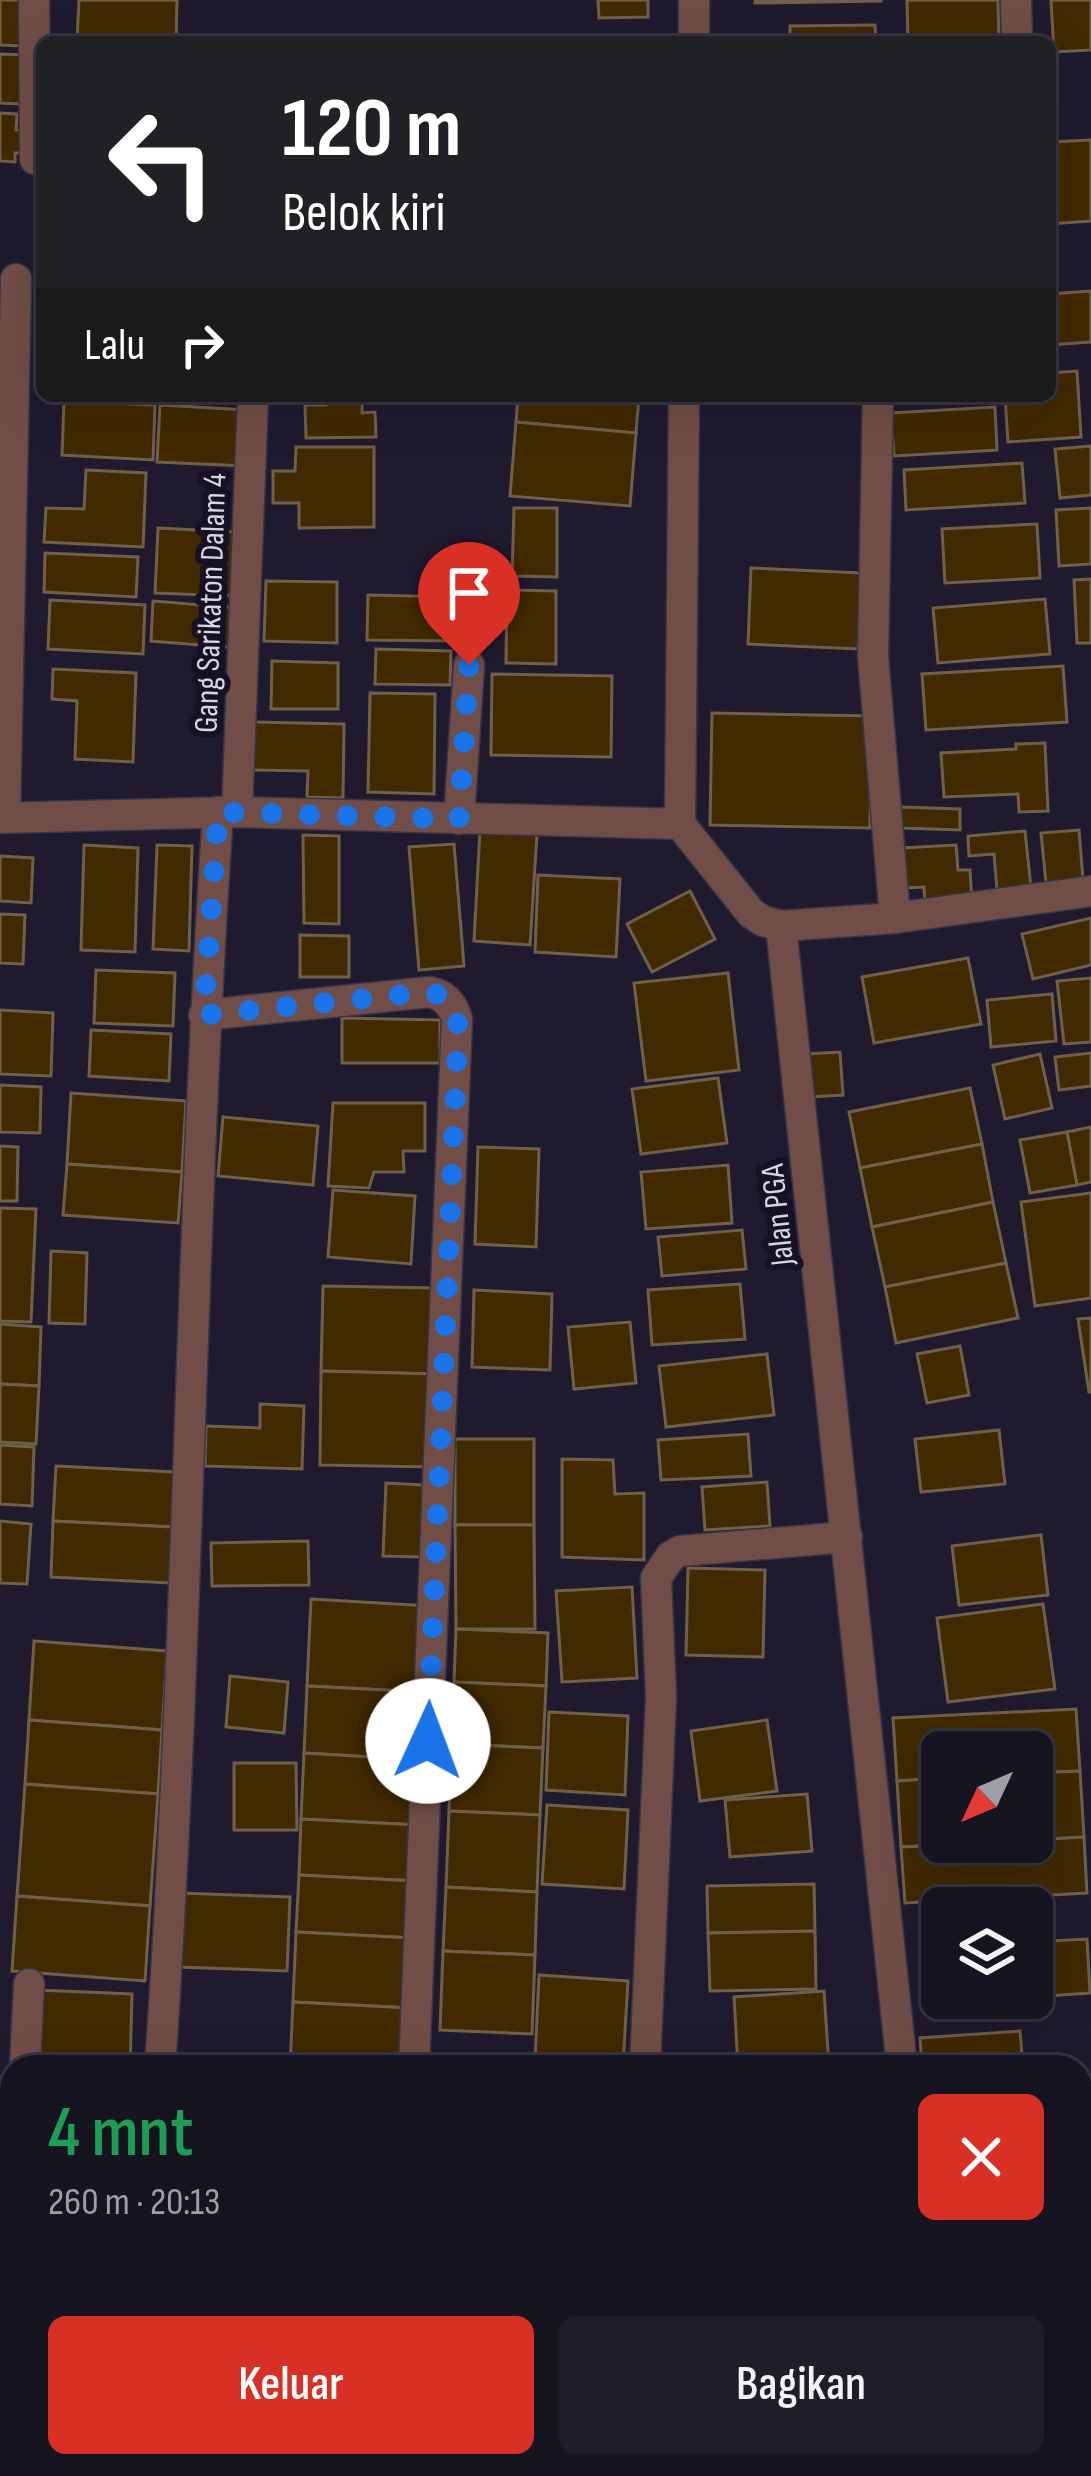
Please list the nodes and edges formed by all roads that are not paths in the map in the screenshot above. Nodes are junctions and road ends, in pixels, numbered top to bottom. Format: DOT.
graph roads {
  1 [pos="34,0"];
  2 [pos="694,0"];
  3 [pos="1016,0"];
  4 [pos="694,36"];
  5 [pos="1017,36"];
  6 [pos="36,159"];
  7 [pos="16,279"];
  8 [pos="253,402"];
  9 [pos="684,402"];
  10 [pos="878,402"];
  11 [pos="469,665"];
  12 [pos="227,812"];
  13 [pos="2,818"];
  14 [pos="459,819"];
  15 [pos="680,824"];
  16 [pos="1091,891"];
  17 [pos="895,918"];
  18 [pos="781,926"];
  19 [pos="204,1015"];
  20 [pos="847,1537"];
  21 [pos="29,1984"];
  22 [pos="26,2055"];
  23 [pos="161,2055"];
  24 [pos="415,2055"];
  25 [pos="646,2055"];
  26 [pos="901,2055"];
  1 -- 6 [label="street"];
  2 -- 4 [label="street"];
  3 -- 5 [label="street"];
  7 -- 13 [label="street"];
  8 -- 12 [label="street, Gang Sarikaton Dalam 4"];
  9 -- 15 [label="street"];
  10 -- 17 [label="street"];
  11 -- 14 [label="street"];
  12 -- 13 [label="street"];
  12 -- 14 [label="street"];
  12 -- 19 [label="street, Gang Sarikaton Dalam 4"];
  14 -- 15 [label="street"];
  15 -- 18 [label="street"];
  16 -- 17 [label="street"];
  17 -- 18 [label="street"];
  18 -- 20 [label="street, Jalan PGA"];
  19 -- 23 [label="street, Gang Sarikaton Dalam 4"];
  19 -- 24 [label="street"];
  20 -- 25 [label="street"];
  20 -- 26 [label="street, Jalan PGA"];
  21 -- 22 [label="street"];
}
